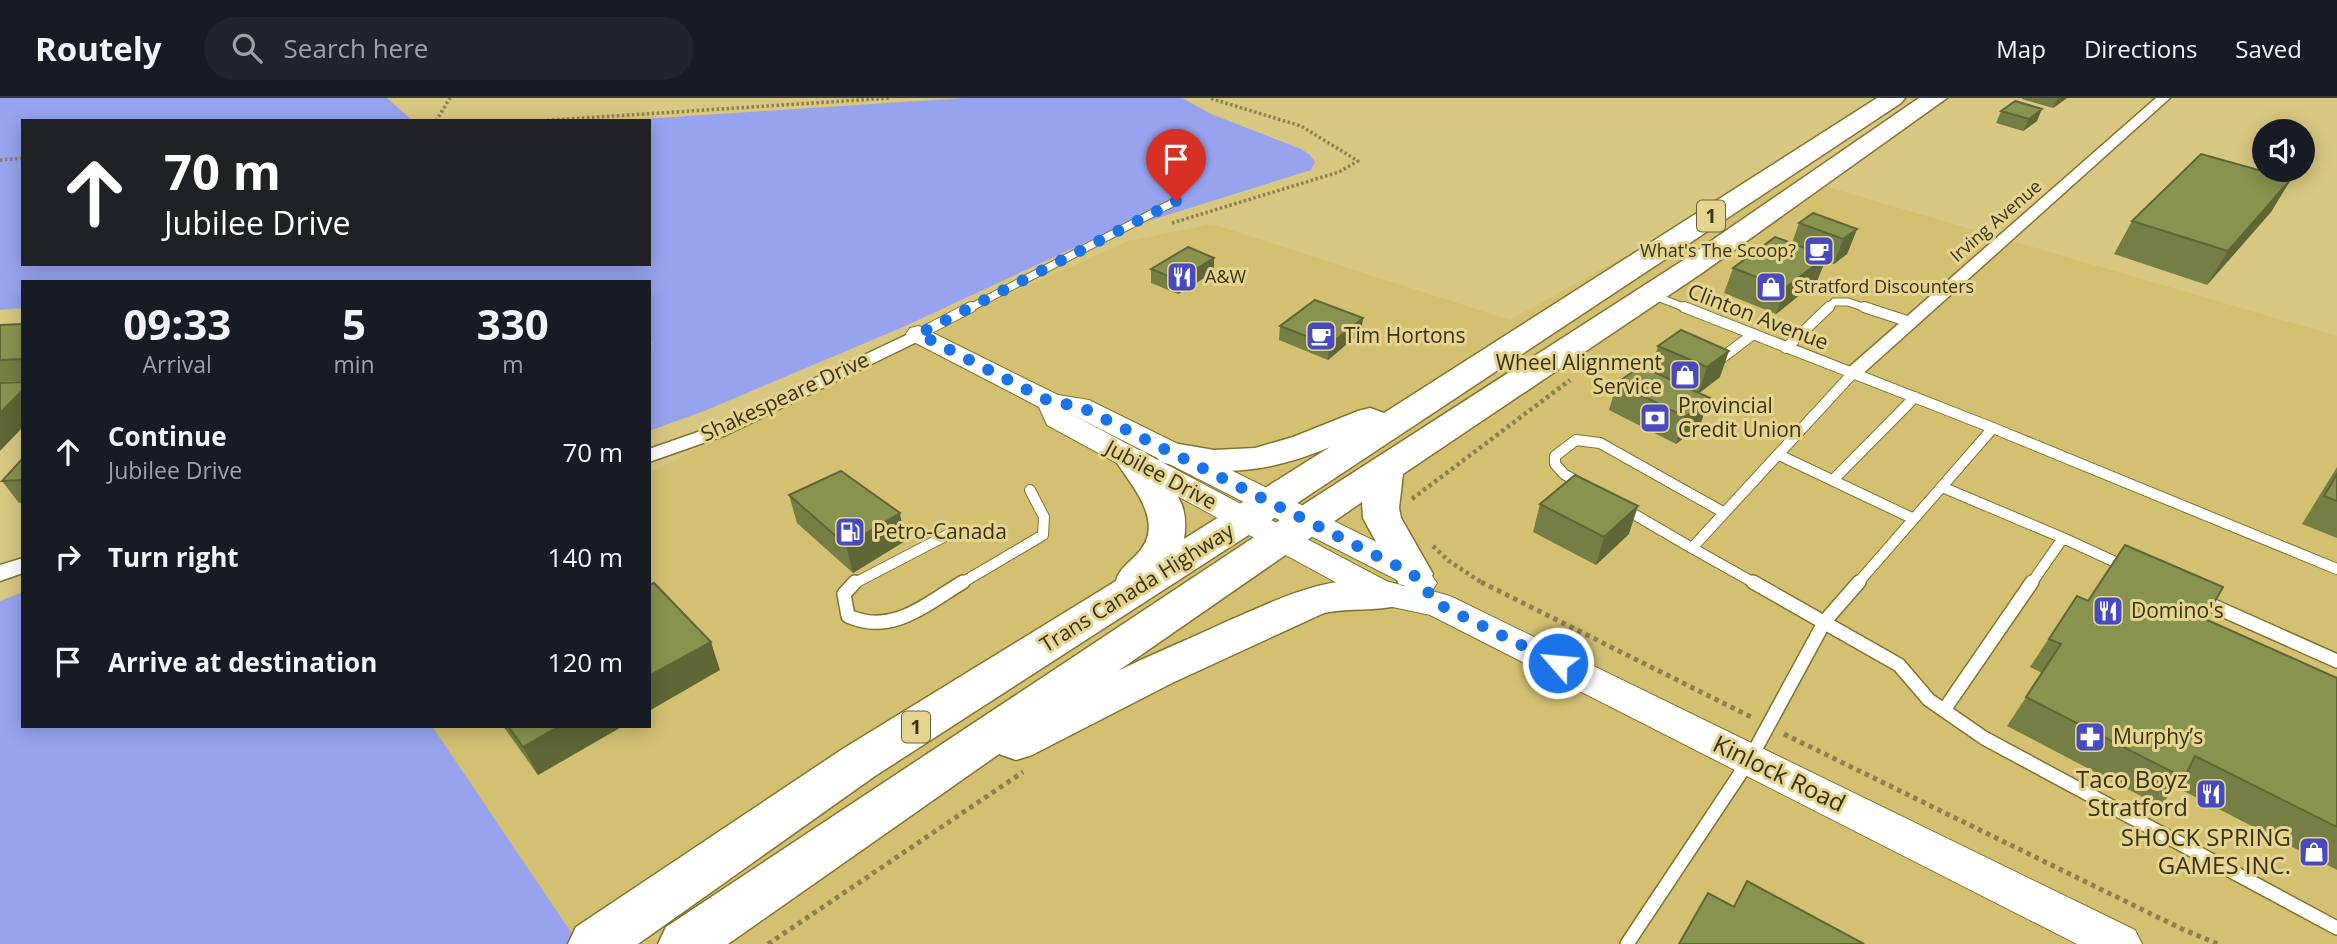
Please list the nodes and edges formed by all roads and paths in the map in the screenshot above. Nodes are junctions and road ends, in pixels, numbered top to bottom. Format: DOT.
graph roads {
  1 [pos="450,98"];
  2 [pos="890,98"];
  3 [pos="1893,98"];
  4 [pos="1935,98"];
  5 [pos="2164,98"];
  6 [pos="437,119"];
  7 [pos="568,119"];
  8 [pos="21,158"];
  9 [pos="0,160"];
  10 [pos="1176,201"];
  11 [pos="1650,294"];
  12 [pos="1910,322"];
  13 [pos="919,334"];
  14 [pos="1752,335"];
  15 [pos="1786,348"];
  16 [pos="1711,366"];
  17 [pos="1853,373"];
  18 [pos="1438,393"];
  19 [pos="1915,397"];
  20 [pos="1051,402"];
  21 [pos="1993,428"];
  22 [pos="1173,454"];
  23 [pos="1779,454"];
  24 [pos="651,455"];
  25 [pos="1133,460"];
  26 [pos="1385,470"];
  27 [pos="1833,480"];
  28 [pos="1942,487"];
  29 [pos="1030,490"];
  30 [pos="1599,494"];
  31 [pos="1611,501"];
  32 [pos="1723,512"];
  33 [pos="1914,519"];
  34 [pos="1275,521"];
  35 [pos="951,533"];
  36 [pos="1424,537"];
  37 [pos="2063,538"];
  38 [pos="1692,548"];
  39 [pos="21,566"];
  40 [pos="2337,569"];
  41 [pos="2138,572"];
  42 [pos="0,573"];
  43 [pos="1399,584"];
  44 [pos="2188,594"];
  45 [pos="1112,604"];
  46 [pos="1825,621"];
  47 [pos="2337,661"];
  48 [pos="1944,710"];
  49 [pos="1759,742"];
  50 [pos="871,816"];
  51 [pos="2337,928"];
  52 [pos="595,944"];
  53 [pos="685,944"];
  54 [pos="1627,944"];
  55 [pos="2120,944"];
  56 [pos="2218,944"];
  1 -- 6 [label="path"];
  2 -- 7 [label="path"];
  3 -- 18 [label="highway, Trans Canada Highway / 1"];
  4 -- 11 [label="highway, Trans Canada Highway / 1"];
  5 -- 12 [label="street, Irving Avenue"];
  8 -- 9 [label="path"];
  10 -- 13 [label="lane"];
  11 -- 14 [label="lane, Clinton Avenue"];
  11 -- 26 [label="highway, Trans Canada Highway / 1"];
  12 -- 15 [label="lane"];
  12 -- 17 [label="street, Irving Avenue"];
  13 -- 20 [label="street, Jubilee Drive"];
  13 -- 24 [label="street, Shakespeare Drive"];
  14 -- 15 [label="lane, Clinton Avenue"];
  14 -- 16 [label="lane"];
  15 -- 17 [label="lane, Clinton Avenue"];
  17 -- 19 [label="lane, Clinton Avenue"];
  17 -- 23 [label="lane"];
  18 -- 22 [label="highway"];
  18 -- 34 [label="highway, Trans Canada Highway / 1"];
  19 -- 21 [label="lane, Clinton Avenue"];
  19 -- 27 [label="lane"];
  20 -- 22 [label="street, Jubilee Drive"];
  20 -- 25 [label="street, Jubilee Drive"];
  21 -- 28 [label="lane"];
  21 -- 40 [label="lane, Clinton Avenue"];
  22 -- 34 [label="street, Jubilee Drive"];
  23 -- 27 [label="lane"];
  23 -- 32 [label="lane"];
  25 -- 34 [label="street, Jubilee Drive"];
  25 -- 45 [label="highway"];
  26 -- 34 [label="highway, Trans Canada Highway / 1"];
  26 -- 43 [label="highway"];
  27 -- 33 [label="lane"];
  28 -- 33 [label="lane"];
  28 -- 37 [label="lane"];
  29 -- 35 [label="lane"];
  30 -- 32 [label="lane"];
  31 -- 38 [label="lane"];
  32 -- 38 [label="lane"];
  33 -- 46 [label="lane"];
  34 -- 43 [label="street, Kinlock Road"];
  34 -- 45 [label="highway, Trans Canada Highway / 1"];
  34 -- 50 [label="highway, Trans Canada Highway / 1"];
  36 -- 49 [label="path"];
  37 -- 41 [label="lane"];
  37 -- 48 [label="lane"];
  38 -- 46 [label="lane"];
  39 -- 42 [label="street"];
  43 -- 49 [label="street, Kinlock Road"];
  43 -- 50 [label="highway"];
  44 -- 47 [label="lane"];
  45 -- 52 [label="highway, Trans Canada Highway / 1"];
  46 -- 48 [label="lane"];
  46 -- 49 [label="lane"];
  48 -- 51 [label="lane"];
  49 -- 54 [label="lane"];
  49 -- 55 [label="street, Kinlock Road"];
  49 -- 56 [label="path"];
  50 -- 53 [label="highway, Trans Canada Highway / 1"];
}
